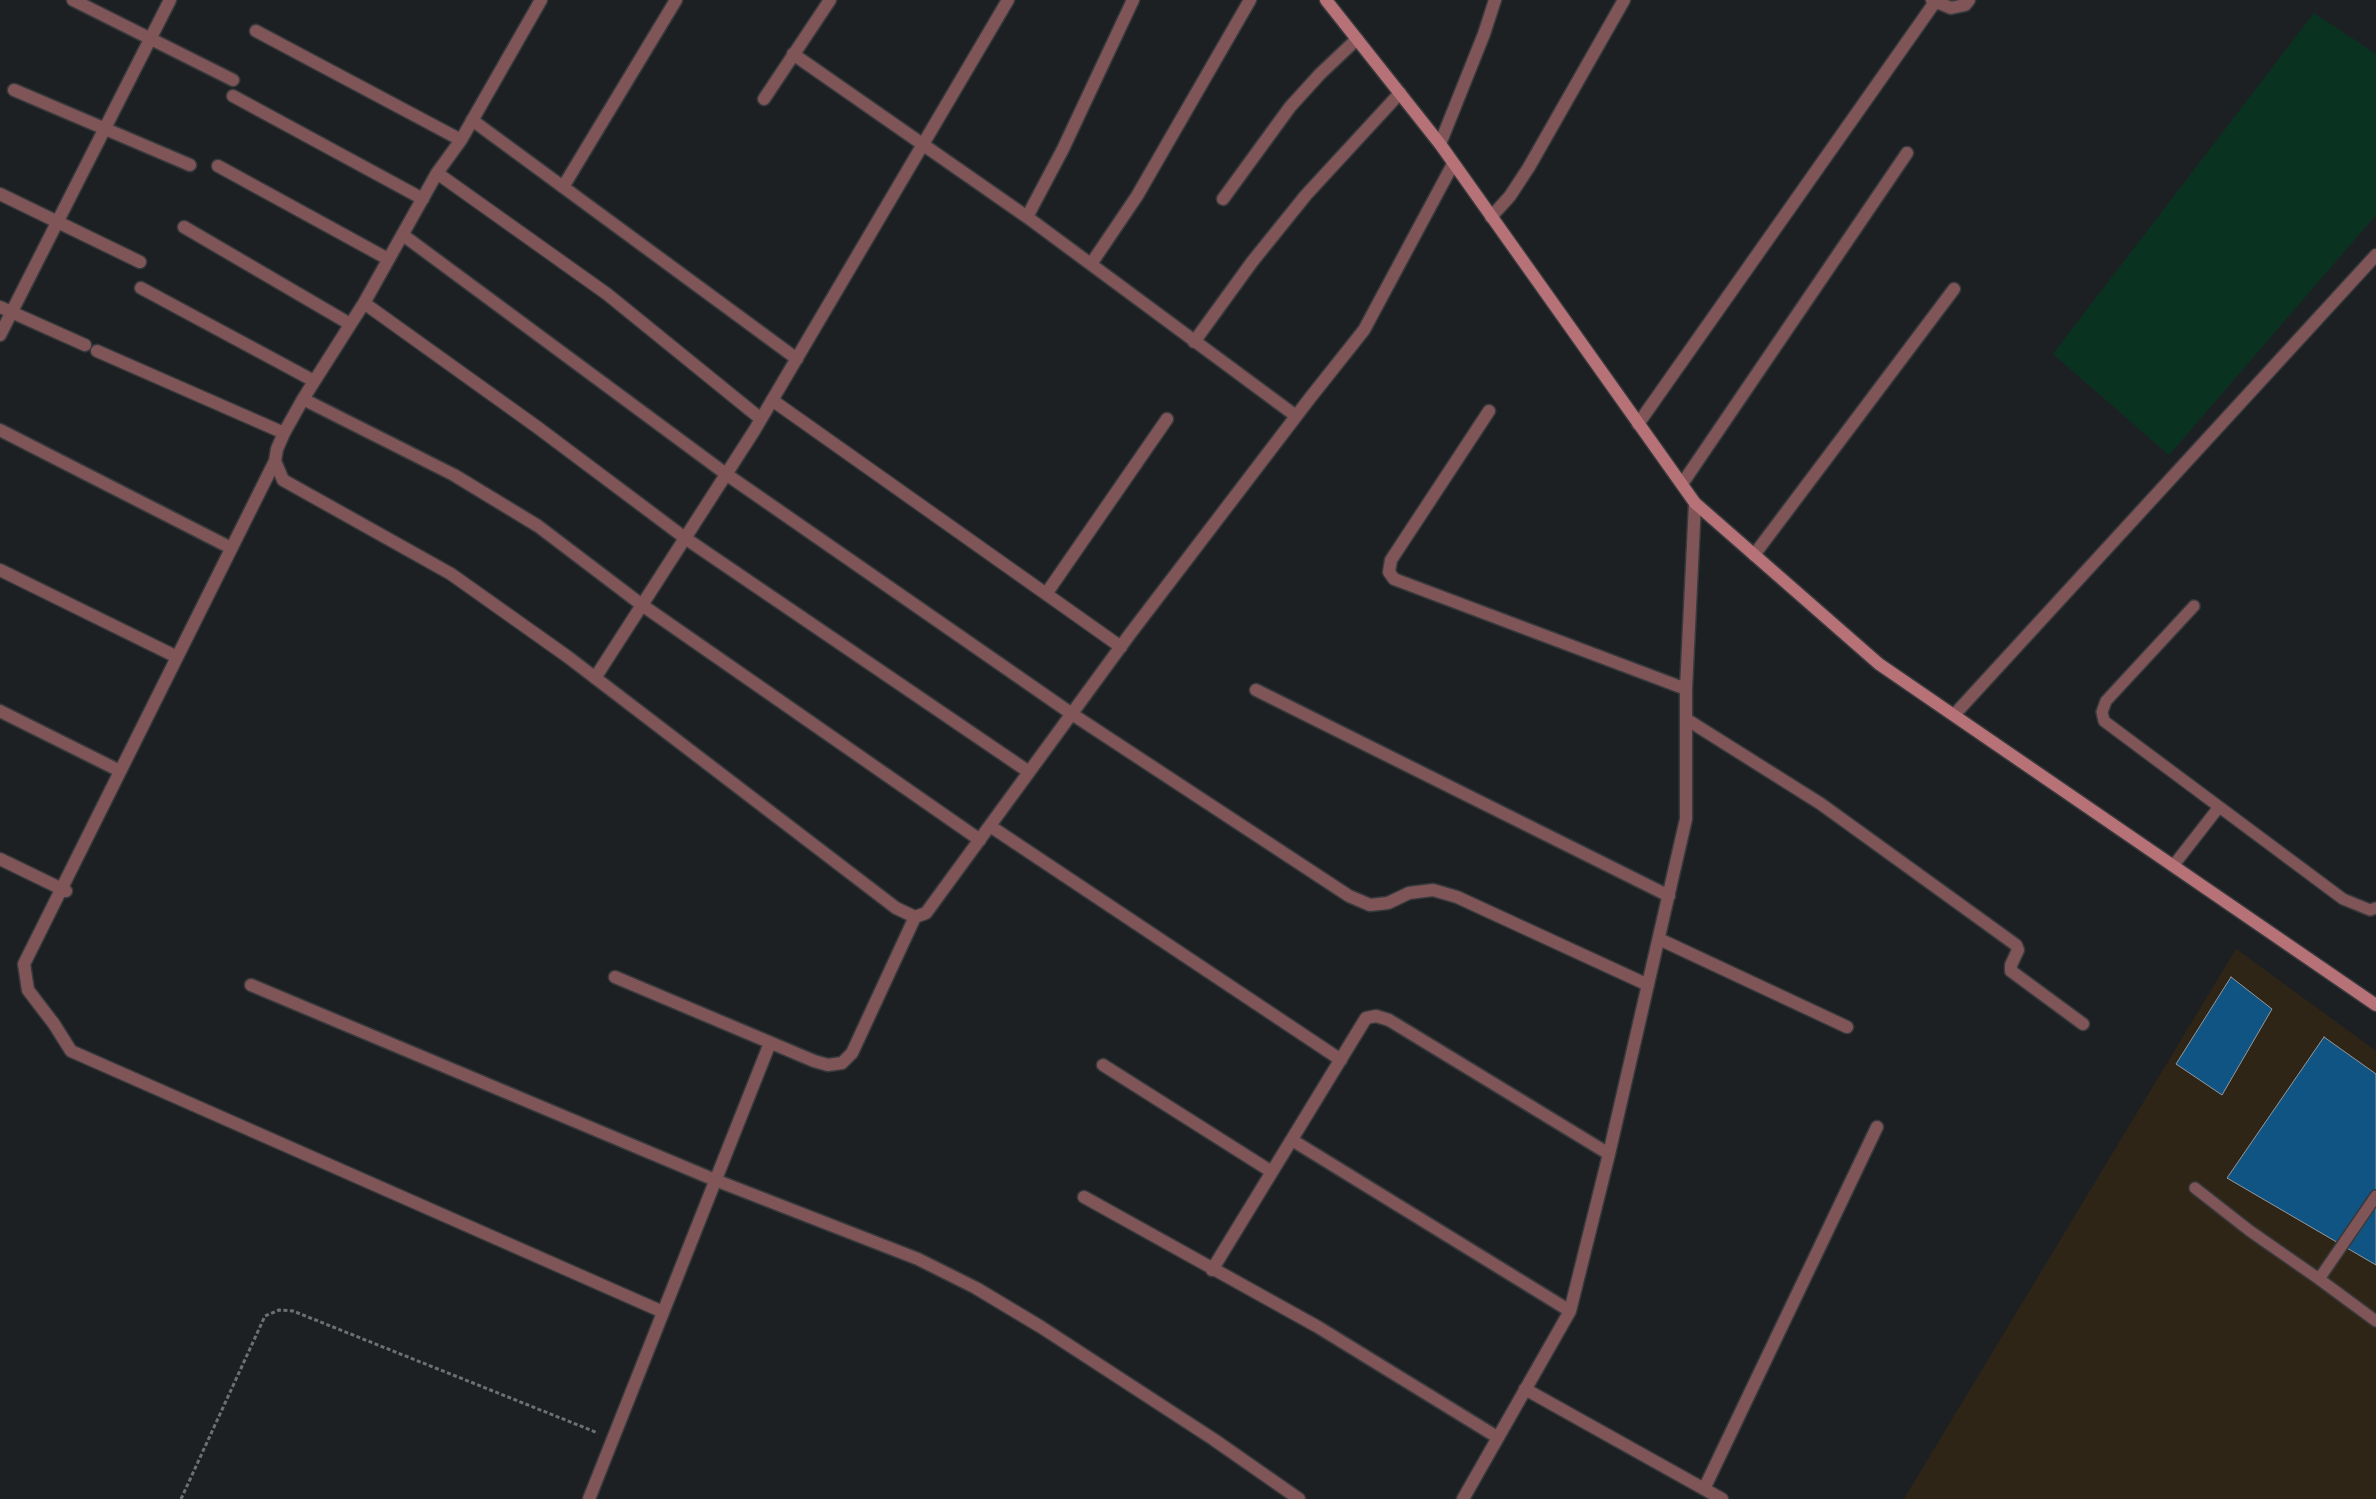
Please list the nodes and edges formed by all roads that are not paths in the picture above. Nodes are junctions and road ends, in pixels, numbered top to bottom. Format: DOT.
graph roads {
  1 [pos="73,0"];
  2 [pos="170,0"];
  3 [pos="541,0"];
  4 [pos="676,0"];
  5 [pos="830,0"];
  6 [pos="1008,0"];
  7 [pos="1134,0"];
  8 [pos="1250,0"];
  9 [pos="1326,0"];
  10 [pos="1496,0"];
  11 [pos="1624,0"];
  12 [pos="1969,0"];
  13 [pos="1934,1"];
  14 [pos="256,32"];
  15 [pos="150,38"];
  16 [pos="1357,39"];
  17 [pos="793,54"];
  18 [pos="233,80"];
  19 [pos="14,90"];
  20 [pos="1400,93"];
  21 [pos="233,96"];
  22 [pos="764,99"];
  23 [pos="472,120"];
  24 [pos="104,128"];
  25 [pos="461,140"];
  26 [pos="1440,144"];
  27 [pos="924,145"];
  28 [pos="1906,153"];
  29 [pos="1453,164"];
  30 [pos="190,165"];
  31 [pos="218,166"];
  32 [pos="437,173"];
  33 [pos="563,187"];
  34 [pos="0,194"];
  35 [pos="423,199"];
  36 [pos="1223,199"];
  37 [pos="1027,217"];
  38 [pos="1491,217"];
  39 [pos="58,222"];
  40 [pos="184,227"];
  41 [pos="403,235"];
  42 [pos="2376,256"];
  43 [pos="388,259"];
  44 [pos="140,262"];
  45 [pos="1091,264"];
  46 [pos="141,288"];
  47 [pos="1954,289"];
  48 [pos="364,303"];
  49 [pos="6,310"];
  50 [pos="350,324"];
  51 [pos="0,335"];
  52 [pos="1194,342"];
  53 [pos="85,345"];
  54 [pos="98,351"];
  55 [pos="797,359"];
  56 [pos="314,381"];
  57 [pos="303,400"];
  58 [pos="772,400"];
  59 [pos="1490,411"];
  60 [pos="1296,416"];
  61 [pos="761,419"];
  62 [pos="1167,419"];
  63 [pos="1638,424"];
  64 [pos="0,430"];
  65 [pos="284,433"];
  66 [pos="275,461"];
  67 [pos="726,474"];
  68 [pos="1682,484"];
  69 [pos="1696,503"];
  70 [pos="685,538"];
  71 [pos="231,548"];
  72 [pos="1754,555"];
  73 [pos="0,570"];
  74 [pos="1046,594"];
  75 [pos="642,605"];
  76 [pos="2194,606"];
  77 [pos="1121,647"];
  78 [pos="177,657"];
  79 [pos="595,678"];
  80 [pos="1686,689"];
  81 [pos="1256,690"];
  82 [pos="0,711"];
  83 [pos="1072,714"];
  84 [pos="1954,716"];
  85 [pos="1686,719"];
  86 [pos="120,772"];
  87 [pos="1029,772"];
  88 [pos="2219,807"];
  89 [pos="990,826"];
  90 [pos="980,840"];
  91 [pos="0,859"];
  92 [pos="2173,866"];
  93 [pos="64,890"];
  94 [pos="1668,896"];
  95 [pos="2376,908"];
  96 [pos="915,917"];
  97 [pos="1659,939"];
  98 [pos="615,977"];
  99 [pos="251,985"];
  100 [pos="1648,985"];
  101 [pos="2376,1005"];
  102 [pos="2083,1024"];
  103 [pos="1847,1027"];
  104 [pos="770,1043"];
  105 [pos="1341,1060"];
  106 [pos="1103,1065"];
  107 [pos="1877,1127"];
  108 [pos="1292,1140"];
  109 [pos="1609,1154"];
  110 [pos="1272,1172"];
  111 [pos="715,1180"];
  112 [pos="2195,1188"];
  113 [pos="2376,1196"];
  114 [pos="1084,1197"];
  115 [pos="1212,1270"];
  116 [pos="2319,1279"];
  117 [pos="1570,1311"];
  118 [pos="663,1312"];
  119 [pos="2376,1321"];
  120 [pos="1525,1389"];
  121 [pos="1497,1438"];
  122 [pos="1704,1489"];
  123 [pos="589,1499"];
  124 [pos="1299,1499"];
  125 [pos="1463,1499"];
  126 [pos="1722,1499"];
  1 -- 15 [label="street"];
  2 -- 15 [label="street"];
  3 -- 23 [label="street"];
  4 -- 33 [label="street"];
  5 -- 17 [label="street"];
  6 -- 27 [label="street"];
  7 -- 37 [label="street"];
  8 -- 45 [label="street"];
  9 -- 16 [label="street"];
  10 -- 26 [label="street"];
  11 -- 38 [label="street"];
  12 -- 13 [label="street"];
  13 -- 63 [label="street"];
  14 -- 25 [label="street"];
  15 -- 18 [label="street"];
  15 -- 24 [label="street"];
  16 -- 20 [label="street"];
  16 -- 36 [label="street"];
  17 -- 22 [label="street"];
  17 -- 27 [label="street"];
  19 -- 24 [label="street"];
  20 -- 26 [label="street"];
  20 -- 52 [label="street"];
  21 -- 35 [label="street"];
  23 -- 25 [label="street"];
  23 -- 33 [label="street"];
  24 -- 30 [label="street"];
  24 -- 39 [label="street"];
  25 -- 32 [label="street"];
  26 -- 29 [label="street"];
  27 -- 37 [label="street"];
  27 -- 55 [label="street"];
  28 -- 68 [label="street"];
  29 -- 38 [label="street"];
  29 -- 60 [label="street"];
  31 -- 43 [label="street"];
  32 -- 35 [label="street"];
  32 -- 61 [label="street"];
  33 -- 55 [label="street"];
  34 -- 39 [label="street"];
  35 -- 41 [label="street"];
  37 -- 45 [label="street"];
  38 -- 63 [label="street"];
  39 -- 44 [label="street"];
  39 -- 49 [label="street"];
  40 -- 50 [label="street"];
  41 -- 43 [label="street"];
  41 -- 67 [label="street"];
  42 -- 84 [label="street"];
  43 -- 48 [label="street"];
  45 -- 52 [label="street"];
  46 -- 56 [label="street"];
  47 -- 72 [label="street"];
  48 -- 50 [label="street"];
  48 -- 70 [label="street"];
  49 -- 51 [label="street"];
  49 -- 53 [label="street"];
  50 -- 56 [label="street"];
  52 -- 60 [label="street"];
  54 -- 65 [label="street"];
  55 -- 58 [label="street"];
  56 -- 57 [label="street"];
  57 -- 65 [label="street"];
  57 -- 75 [label="street"];
  58 -- 61 [label="street"];
  58 -- 74 [label="street"];
  59 -- 80 [label="street"];
  60 -- 77 [label="street"];
  61 -- 67 [label="street"];
  62 -- 74 [label="street"];
  63 -- 68 [label="street"];
  64 -- 71 [label="street"];
  65 -- 66 [label="street"];
  66 -- 71 [label="street"];
  66 -- 79 [label="street"];
  67 -- 70 [label="street"];
  67 -- 83 [label="street"];
  68 -- 69 [label="street"];
  69 -- 72 [label="street"];
  69 -- 80 [label="street"];
  70 -- 75 [label="street"];
  70 -- 87 [label="street"];
  71 -- 78 [label="street"];
  72 -- 84 [label="street"];
  73 -- 78 [label="street"];
  74 -- 77 [label="street"];
  75 -- 79 [label="street"];
  75 -- 90 [label="street"];
  76 -- 88 [label="lane"];
  77 -- 83 [label="street"];
  78 -- 86 [label="street"];
  79 -- 96 [label="street"];
  80 -- 85 [label="street"];
  81 -- 94 [label="street"];
  82 -- 86 [label="street"];
  83 -- 87 [label="street"];
  83 -- 100 [label="street"];
  84 -- 92 [label="street"];
  85 -- 94 [label="street"];
  85 -- 102 [label="street"];
  86 -- 93 [label="street"];
  87 -- 89 [label="street"];
  88 -- 92 [label="lane"];
  88 -- 95 [label="lane"];
  89 -- 90 [label="street"];
  89 -- 105 [label="street"];
  90 -- 96 [label="street"];
  91 -- 93 [label="street"];
  92 -- 101 [label="street"];
  93 -- 118 [label="street"];
  94 -- 97 [label="street"];
  96 -- 104 [label="street"];
  97 -- 100 [label="street"];
  97 -- 103 [label="street"];
  98 -- 104 [label="street"];
  99 -- 111 [label="street"];
  100 -- 109 [label="street"];
  104 -- 111 [label="street"];
  105 -- 108 [label="street"];
  105 -- 109 [label="street"];
  106 -- 110 [label="street"];
  107 -- 122 [label="street"];
  108 -- 110 [label="street"];
  108 -- 117 [label="street"];
  109 -- 117 [label="street"];
  110 -- 115 [label="street"];
  111 -- 118 [label="street"];
  111 -- 124 [label="street"];
  112 -- 116 [label="lane"];
  113 -- 116 [label="lane"];
  114 -- 115 [label="street"];
  115 -- 121 [label="street"];
  116 -- 119 [label="lane"];
  117 -- 120 [label="street"];
  118 -- 123 [label="street"];
  120 -- 121 [label="street"];
  120 -- 122 [label="street"];
  121 -- 125 [label="street"];
  122 -- 126 [label="street"];
}
